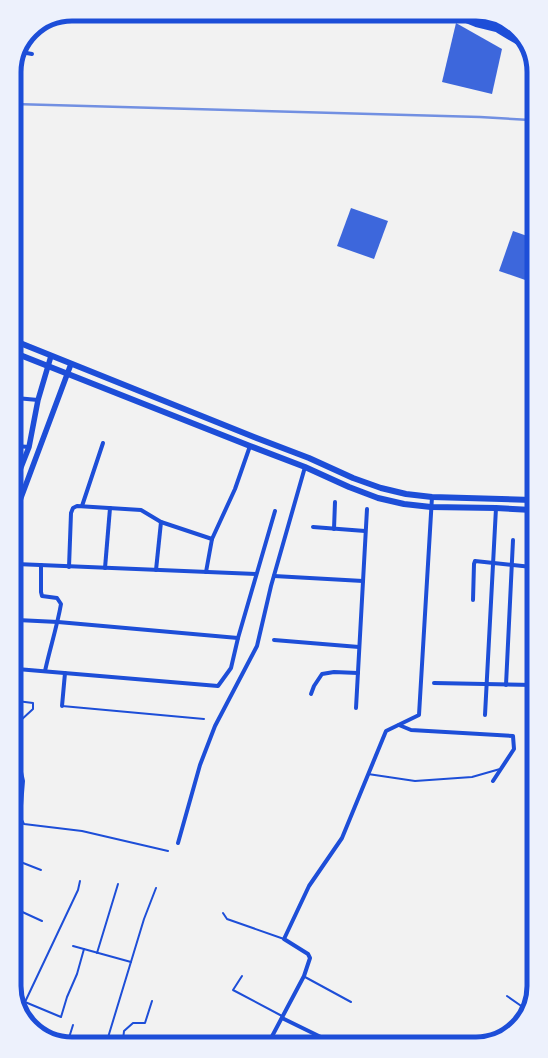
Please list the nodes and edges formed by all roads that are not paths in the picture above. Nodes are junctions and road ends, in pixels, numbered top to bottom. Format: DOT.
graph roads {
  1 [pos="468,21"];
  2 [pos="494,28"];
  3 [pos="507,31"];
  4 [pos="517,42"];
  5 [pos="25,53"];
  6 [pos="32,54"];
  7 [pos="21,344"];
  8 [pos="21,355"];
  9 [pos="51,356"];
  10 [pos="72,364"];
  11 [pos="47,365"];
  12 [pos="68,373"];
  13 [pos="21,398"];
  14 [pos="38,400"];
  15 [pos="103,443"];
  16 [pos="21,446"];
  17 [pos="250,446"];
  18 [pos="29,447"];
  19 [pos="21,467"];
  20 [pos="305,467"];
  21 [pos="432,497"];
  22 [pos="21,498"];
  23 [pos="527,500"];
  24 [pos="335,502"];
  25 [pos="82,506"];
  26 [pos="431,507"];
  27 [pos="110,508"];
  28 [pos="496,508"];
  29 [pos="366,509"];
  30 [pos="527,510"];
  31 [pos="275,511"];
  32 [pos="161,522"];
  33 [pos="313,527"];
  34 [pos="334,529"];
  35 [pos="365,531"];
  36 [pos="212,539"];
  37 [pos="513,540"];
  38 [pos="494,562"];
  39 [pos="21,564"];
  40 [pos="511,564"];
  41 [pos="41,565"];
  42 [pos="527,566"];
  43 [pos="69,567"];
  44 [pos="105,568"];
  45 [pos="156,570"];
  46 [pos="206,572"];
  47 [pos="256,574"];
  48 [pos="274,576"];
  49 [pos="363,581"];
  50 [pos="473,600"];
  51 [pos="21,620"];
  52 [pos="58,622"];
  53 [pos="238,638"];
  54 [pos="274,640"];
  55 [pos="359,647"];
  56 [pos="21,669"];
  57 [pos="45,671"];
  58 [pos="65,673"];
  59 [pos="358,673"];
  60 [pos="434,683"];
  61 [pos="486,685"];
  62 [pos="506,685"];
  63 [pos="527,685"];
  64 [pos="311,694"];
  65 [pos="21,702"];
  66 [pos="62,706"];
  67 [pos="356,708"];
  68 [pos="485,716"];
  69 [pos="204,719"];
  70 [pos="21,720"];
  71 [pos="399,724"];
  72 [pos="21,768"];
  73 [pos="501,768"];
  74 [pos="368,774"];
  75 [pos="493,781"];
  76 [pos="21,818"];
  77 [pos="21,818"];
  78 [pos="178,843"];
  79 [pos="168,851"];
  80 [pos="21,862"];
  81 [pos="41,870"];
  82 [pos="80,881"];
  83 [pos="118,884"];
  84 [pos="156,888"];
  85 [pos="21,911"];
  86 [pos="223,913"];
  87 [pos="42,920"];
  88 [pos="284,939"];
  89 [pos="74,946"];
  90 [pos="84,949"];
  91 [pos="97,952"];
  92 [pos="131,962"];
  93 [pos="242,976"];
  94 [pos="304,976"];
  95 [pos="507,996"];
  96 [pos="152,1001"];
  97 [pos="25,1002"];
  98 [pos="351,1002"];
  99 [pos="523,1007"];
  100 [pos="282,1017"];
  101 [pos="73,1024"];
  102 [pos="109,1036"];
  103 [pos="69,1037"];
  104 [pos="123,1037"];
  105 [pos="272,1037"];
  106 [pos="321,1037"];
  1 -- 2 [label="main road"];
  2 -- 3 [label="main road"];
  2 -- 4 [label="main road"];
  5 -- 6 [label="street"];
  7 -- 9 [label="main road"];
  8 -- 11 [label="main road"];
  9 -- 10 [label="main road"];
  9 -- 11 [label="main road"];
  10 -- 12 [label="main road"];
  10 -- 21 [label="main road"];
  11 -- 12 [label="main road"];
  11 -- 14 [label="main road"];
  12 -- 17 [label="main road"];
  12 -- 22 [label="main road"];
  13 -- 14 [label="street"];
  14 -- 18 [label="main road"];
  15 -- 25 [label="street"];
  16 -- 18 [label="street"];
  17 -- 20 [label="main road"];
  17 -- 36 [label="street"];
  18 -- 19 [label="main road"];
  20 -- 26 [label="main road"];
  20 -- 48 [label="street"];
  21 -- 23 [label="main road"];
  21 -- 26 [label="street"];
  24 -- 34 [label="street"];
  25 -- 27 [label="street"];
  25 -- 43 [label="street"];
  26 -- 28 [label="main road"];
  26 -- 71 [label="street"];
  27 -- 32 [label="street"];
  27 -- 44 [label="street"];
  28 -- 30 [label="main road"];
  28 -- 38 [label="street"];
  29 -- 35 [label="street"];
  31 -- 47 [label="street"];
  32 -- 36 [label="street"];
  32 -- 45 [label="street"];
  33 -- 34 [label="street"];
  34 -- 35 [label="street"];
  35 -- 49 [label="street"];
  36 -- 46 [label="street"];
  37 -- 40 [label="street"];
  38 -- 40 [label="street"];
  38 -- 50 [label="street"];
  38 -- 61 [label="street"];
  39 -- 41 [label="street"];
  40 -- 42 [label="street"];
  40 -- 62 [label="street"];
  41 -- 43 [label="street"];
  41 -- 52 [label="street"];
  43 -- 44 [label="street"];
  44 -- 45 [label="street"];
  45 -- 46 [label="street"];
  46 -- 47 [label="street"];
  47 -- 53 [label="street"];
  48 -- 49 [label="street"];
  48 -- 78 [label="street"];
  49 -- 55 [label="street"];
  51 -- 52 [label="street"];
  52 -- 53 [label="street"];
  52 -- 57 [label="street"];
  53 -- 58 [label="street"];
  54 -- 55 [label="street"];
  55 -- 59 [label="street"];
  56 -- 57 [label="street"];
  57 -- 58 [label="street"];
  58 -- 66 [label="street"];
  59 -- 64 [label="street"];
  59 -- 67 [label="street"];
  60 -- 61 [label="street"];
  61 -- 62 [label="street"];
  61 -- 68 [label="street"];
  62 -- 63 [label="street"];
  65 -- 70 [label="lane"];
  66 -- 69 [label="lane"];
  71 -- 73 [label="street"];
  71 -- 74 [label="street"];
  72 -- 77 [label="lane"];
  73 -- 74 [label="lane"];
  73 -- 75 [label="street"];
  74 -- 88 [label="street"];
  76 -- 79 [label="lane"];
  80 -- 81 [label="lane"];
  82 -- 97 [label="lane"];
  83 -- 91 [label="lane"];
  84 -- 92 [label="lane"];
  85 -- 87 [label="lane"];
  86 -- 88 [label="lane"];
  88 -- 94 [label="street"];
  89 -- 90 [label="lane"];
  90 -- 91 [label="lane"];
  90 -- 97 [label="lane"];
  91 -- 92 [label="lane"];
  92 -- 102 [label="lane"];
  93 -- 100 [label="lane"];
  94 -- 98 [label="lane"];
  94 -- 100 [label="street"];
  95 -- 99 [label="lane"];
  96 -- 104 [label="lane"];
  100 -- 105 [label="street"];
  100 -- 106 [label="street"];
  101 -- 103 [label="lane"];
}
